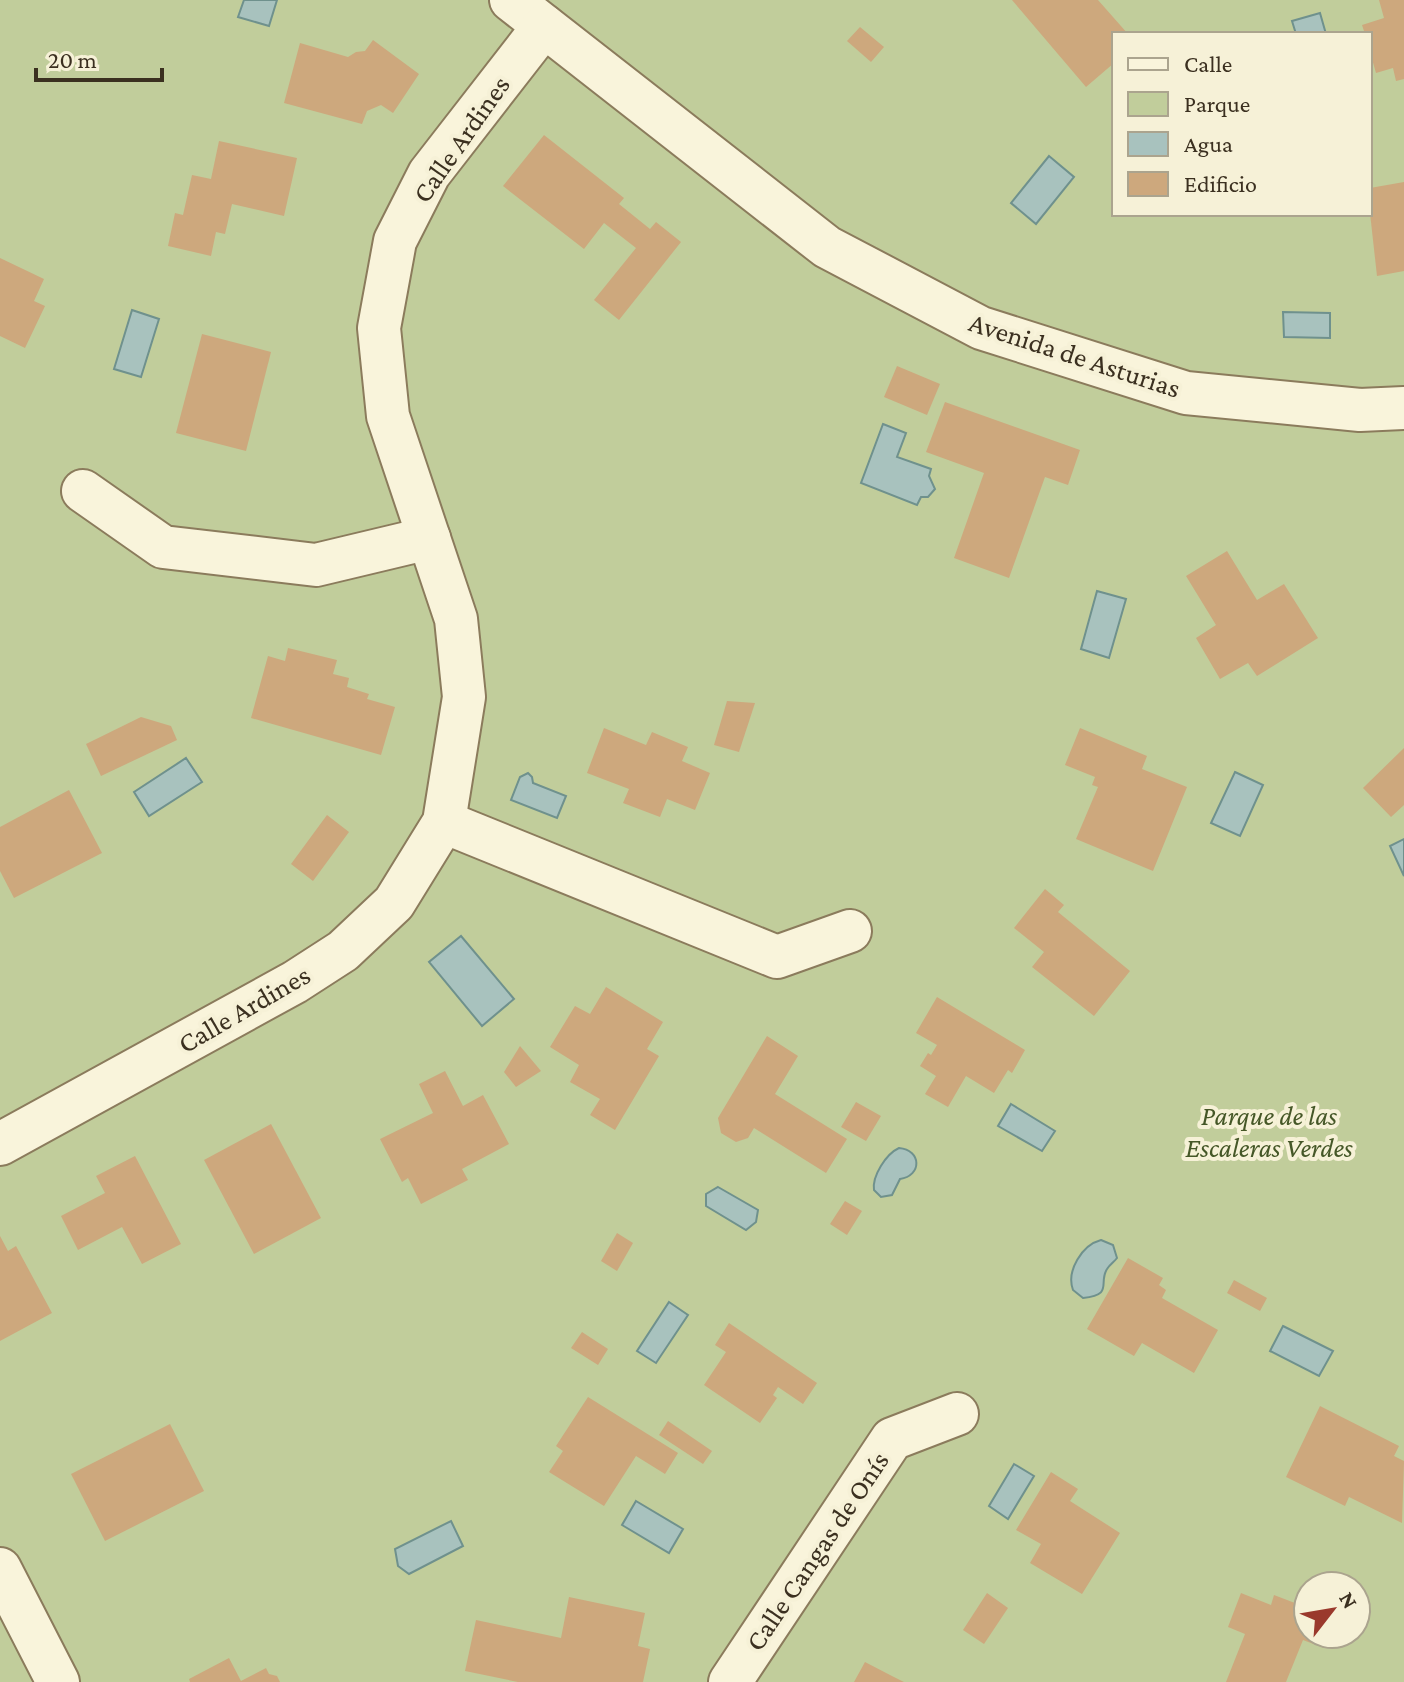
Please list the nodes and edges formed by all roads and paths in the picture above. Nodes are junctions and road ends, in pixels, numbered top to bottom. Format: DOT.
graph roads {
  1 [pos="511,0"];
  2 [pos="544,26"];
  3 [pos="1404,408"];
  4 [pos="83,491"];
  5 [pos="429,538"];
  6 [pos="444,822"];
  7 [pos="850,931"];
  8 [pos="0,1144"];
  9 [pos="957,1414"];
  10 [pos="0,1569"];
  11 [pos="58,1682"];
  12 [pos="730,1682"];
  1 -- 2 [label="street, Avenida de Asturias"];
  2 -- 3 [label="street, Avenida de Asturias"];
  2 -- 5 [label="street, Calle Ardines"];
  4 -- 5 [label="street"];
  5 -- 6 [label="street, Calle Ardines"];
  6 -- 7 [label="street"];
  6 -- 8 [label="street, Calle Ardines"];
  9 -- 12 [label="street, Calle Cangas de Onís"];
  10 -- 11 [label="street"];
}
